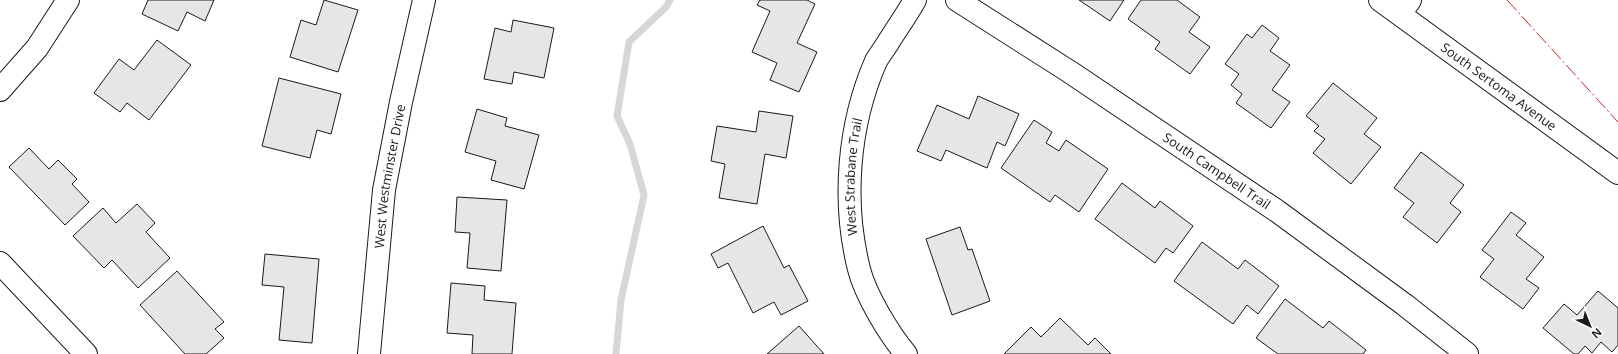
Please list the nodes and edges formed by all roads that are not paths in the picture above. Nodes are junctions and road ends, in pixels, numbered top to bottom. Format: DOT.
graph roads {
  1 [pos="68,0"];
  2 [pos="424,0"];
  3 [pos="915,0"];
  4 [pos="958,0"];
  5 [pos="1380,0"];
  6 [pos="1405,7"];
  7 [pos="0,90"];
  8 [pos="1618,173"];
  9 [pos="0,262"];
  10 [pos="86,354"];
  11 [pos="369,354"];
  12 [pos="906,354"];
  13 [pos="1467,354"];
  1 -- 7 [label="street"];
  2 -- 11 [label="street, West Westminster Drive"];
  3 -- 12 [label="street, West Strabane Trail"];
  4 -- 13 [label="street, South Campbell Trail"];
  5 -- 6 [label="street, South Sertoma Avenue"];
  6 -- 8 [label="street, South Sertoma Avenue"];
  9 -- 10 [label="street"];
}
